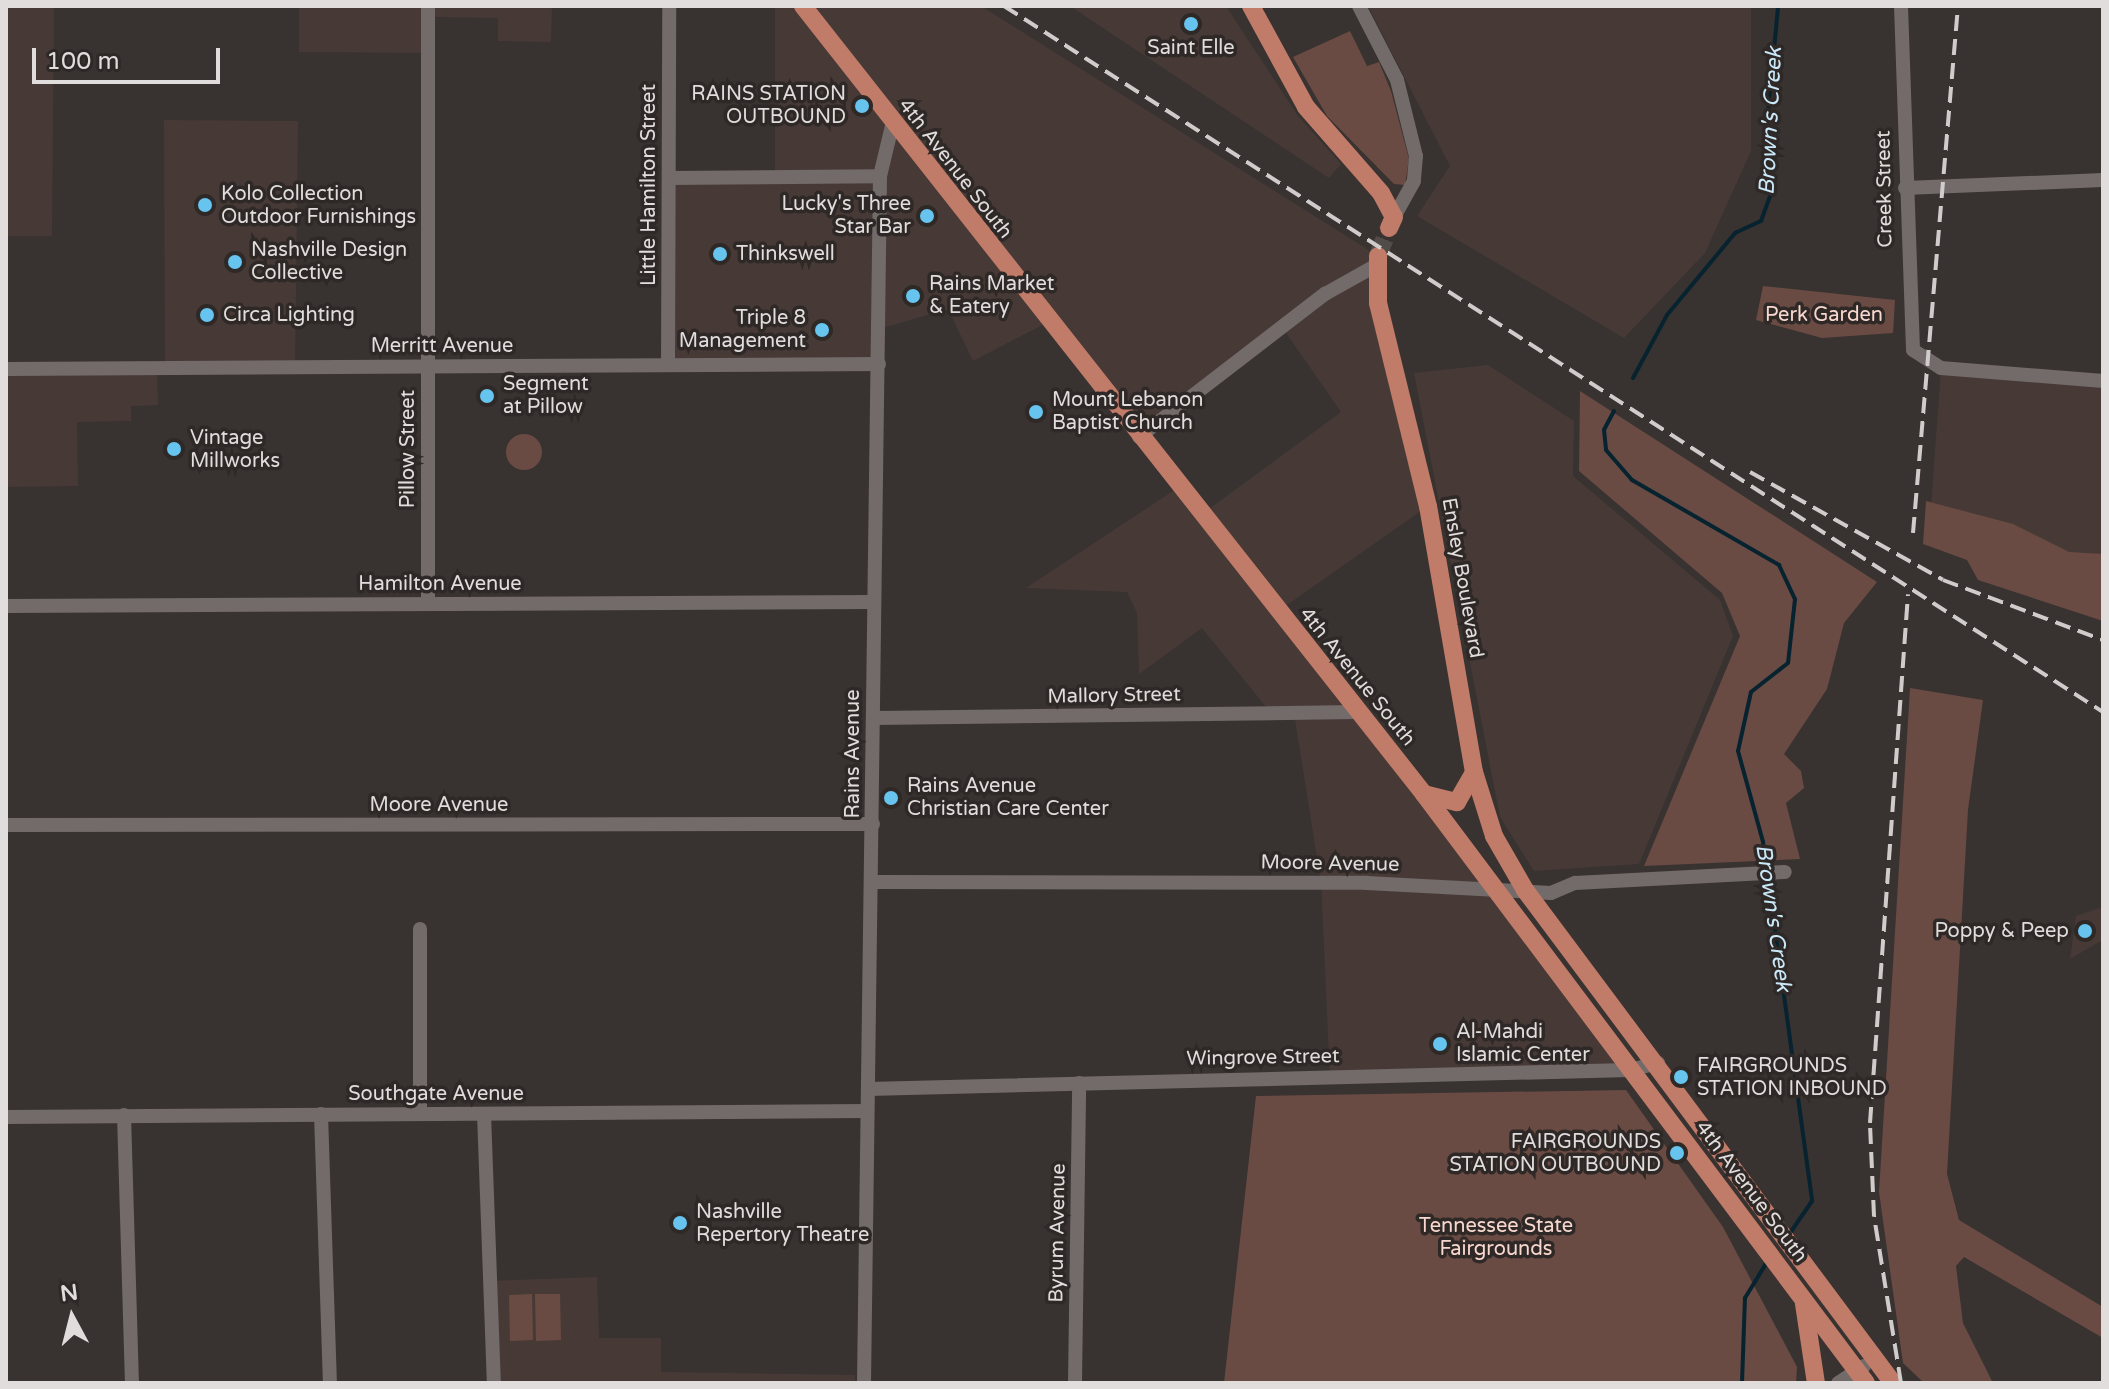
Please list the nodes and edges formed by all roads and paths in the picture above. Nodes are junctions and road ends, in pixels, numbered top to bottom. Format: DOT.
graph roads {
  1 [pos="428,6"];
  2 [pos="669,6"];
  3 [pos="803,6"];
  4 [pos="1251,6"];
  5 [pos="1359,6"];
  6 [pos="1901,6"];
  7 [pos="892,126"];
  8 [pos="880,176"];
  9 [pos="669,178"];
  10 [pos="2103,180"];
  11 [pos="1905,188"];
  12 [pos="1392,223"];
  13 [pos="1377,261"];
  14 [pos="879,364"];
  15 [pos="668,365"];
  16 [pos="428,367"];
  17 [pos="6,369"];
  18 [pos="2103,381"];
  19 [pos="1139,437"];
  20 [pos="874,602"];
  21 [pos="428,604"];
  22 [pos="6,606"];
  23 [pos="1355,712"];
  24 [pos="874,718"];
  25 [pos="1474,772"];
  26 [pos="1424,794"];
  27 [pos="873,824"];
  28 [pos="6,825"];
  29 [pos="1785,872"];
  30 [pos="873,882"];
  31 [pos="1494,887"];
  32 [pos="1525,890"];
  33 [pos="420,929"];
  34 [pos="1658,1063"];
  35 [pos="1630,1070"];
  36 [pos="1079,1083"];
  37 [pos="868,1089"];
  38 [pos="866,1111"];
  39 [pos="321,1114"];
  40 [pos="420,1114"];
  41 [pos="484,1114"];
  42 [pos="124,1115"];
  43 [pos="6,1117"];
  44 [pos="1804,1301"];
  45 [pos="1874,1357"];
  46 [pos="1853,1380"];
  47 [pos="132,1383"];
  48 [pos="330,1383"];
  49 [pos="494,1383"];
  50 [pos="864,1383"];
  51 [pos="1075,1383"];
  52 [pos="1816,1383"];
  53 [pos="1893,1383"];
  1 -- 16 [label="street, Pillow Street"];
  2 -- 9 [label="street, Little Hamilton Street"];
  3 -- 7 [label="main road, 4th Avenue South"];
  4 -- 12 [label="main road"];
  5 -- 12 [label="street"];
  6 -- 11 [label="street, Creek Street"];
  7 -- 8 [label="street, Rains Avenue"];
  7 -- 19 [label="main road, 4th Avenue South"];
  8 -- 9 [label="street"];
  8 -- 14 [label="street, Rains Avenue"];
  9 -- 15 [label="street, Little Hamilton Street"];
  10 -- 11 [label="street"];
  11 -- 18 [label="street, Creek Street"];
  13 -- 19 [label="street"];
  13 -- 25 [label="main road, Ensley Boulevard"];
  14 -- 15 [label="street, Merritt Avenue"];
  14 -- 20 [label="street, Rains Avenue"];
  15 -- 16 [label="street, Merritt Avenue"];
  16 -- 17 [label="street, Merritt Avenue"];
  16 -- 21 [label="street, Pillow Street"];
  19 -- 23 [label="main road, 4th Avenue South"];
  20 -- 21 [label="street, Hamilton Avenue"];
  20 -- 24 [label="street, Rains Avenue"];
  21 -- 22 [label="street, Hamilton Avenue"];
  23 -- 24 [label="street, Mallory Street"];
  23 -- 26 [label="main road, 4th Avenue South"];
  24 -- 27 [label="street, Rains Avenue"];
  25 -- 26 [label="main road"];
  25 -- 32 [label="main road, Ensley Boulevard"];
  26 -- 31 [label="main road, 4th Avenue South"];
  27 -- 28 [label="street, Moore Avenue"];
  27 -- 30 [label="street, Rains Avenue"];
  29 -- 32 [label="street, Moore Avenue"];
  30 -- 31 [label="street, Moore Avenue"];
  30 -- 37 [label="street, Rains Avenue"];
  31 -- 32 [label="street, Moore Avenue"];
  31 -- 35 [label="main road, 4th Avenue South"];
  32 -- 34 [label="main road, 4th Avenue South"];
  33 -- 40 [label="street"];
  34 -- 35 [label="street, Wingrove Street"];
  34 -- 45 [label="main road, 4th Avenue South"];
  35 -- 36 [label="street, Wingrove Street"];
  35 -- 44 [label="main road, 4th Avenue South"];
  36 -- 37 [label="street, Wingrove Street"];
  36 -- 51 [label="street, Byrum Avenue"];
  37 -- 38 [label="street, Rains Avenue"];
  38 -- 41 [label="street, Southgate Avenue"];
  38 -- 50 [label="street, Rains Avenue"];
  39 -- 40 [label="street, Southgate Avenue"];
  39 -- 42 [label="street, Southgate Avenue"];
  39 -- 48 [label="street"];
  40 -- 41 [label="street, Southgate Avenue"];
  41 -- 49 [label="street"];
  42 -- 43 [label="street, Southgate Avenue"];
  42 -- 47 [label="street"];
  44 -- 46 [label="main road, 4th Avenue South"];
  44 -- 52 [label="main road"];
  45 -- 46 [label="street"];
  45 -- 53 [label="main road, 4th Avenue South"];
}
